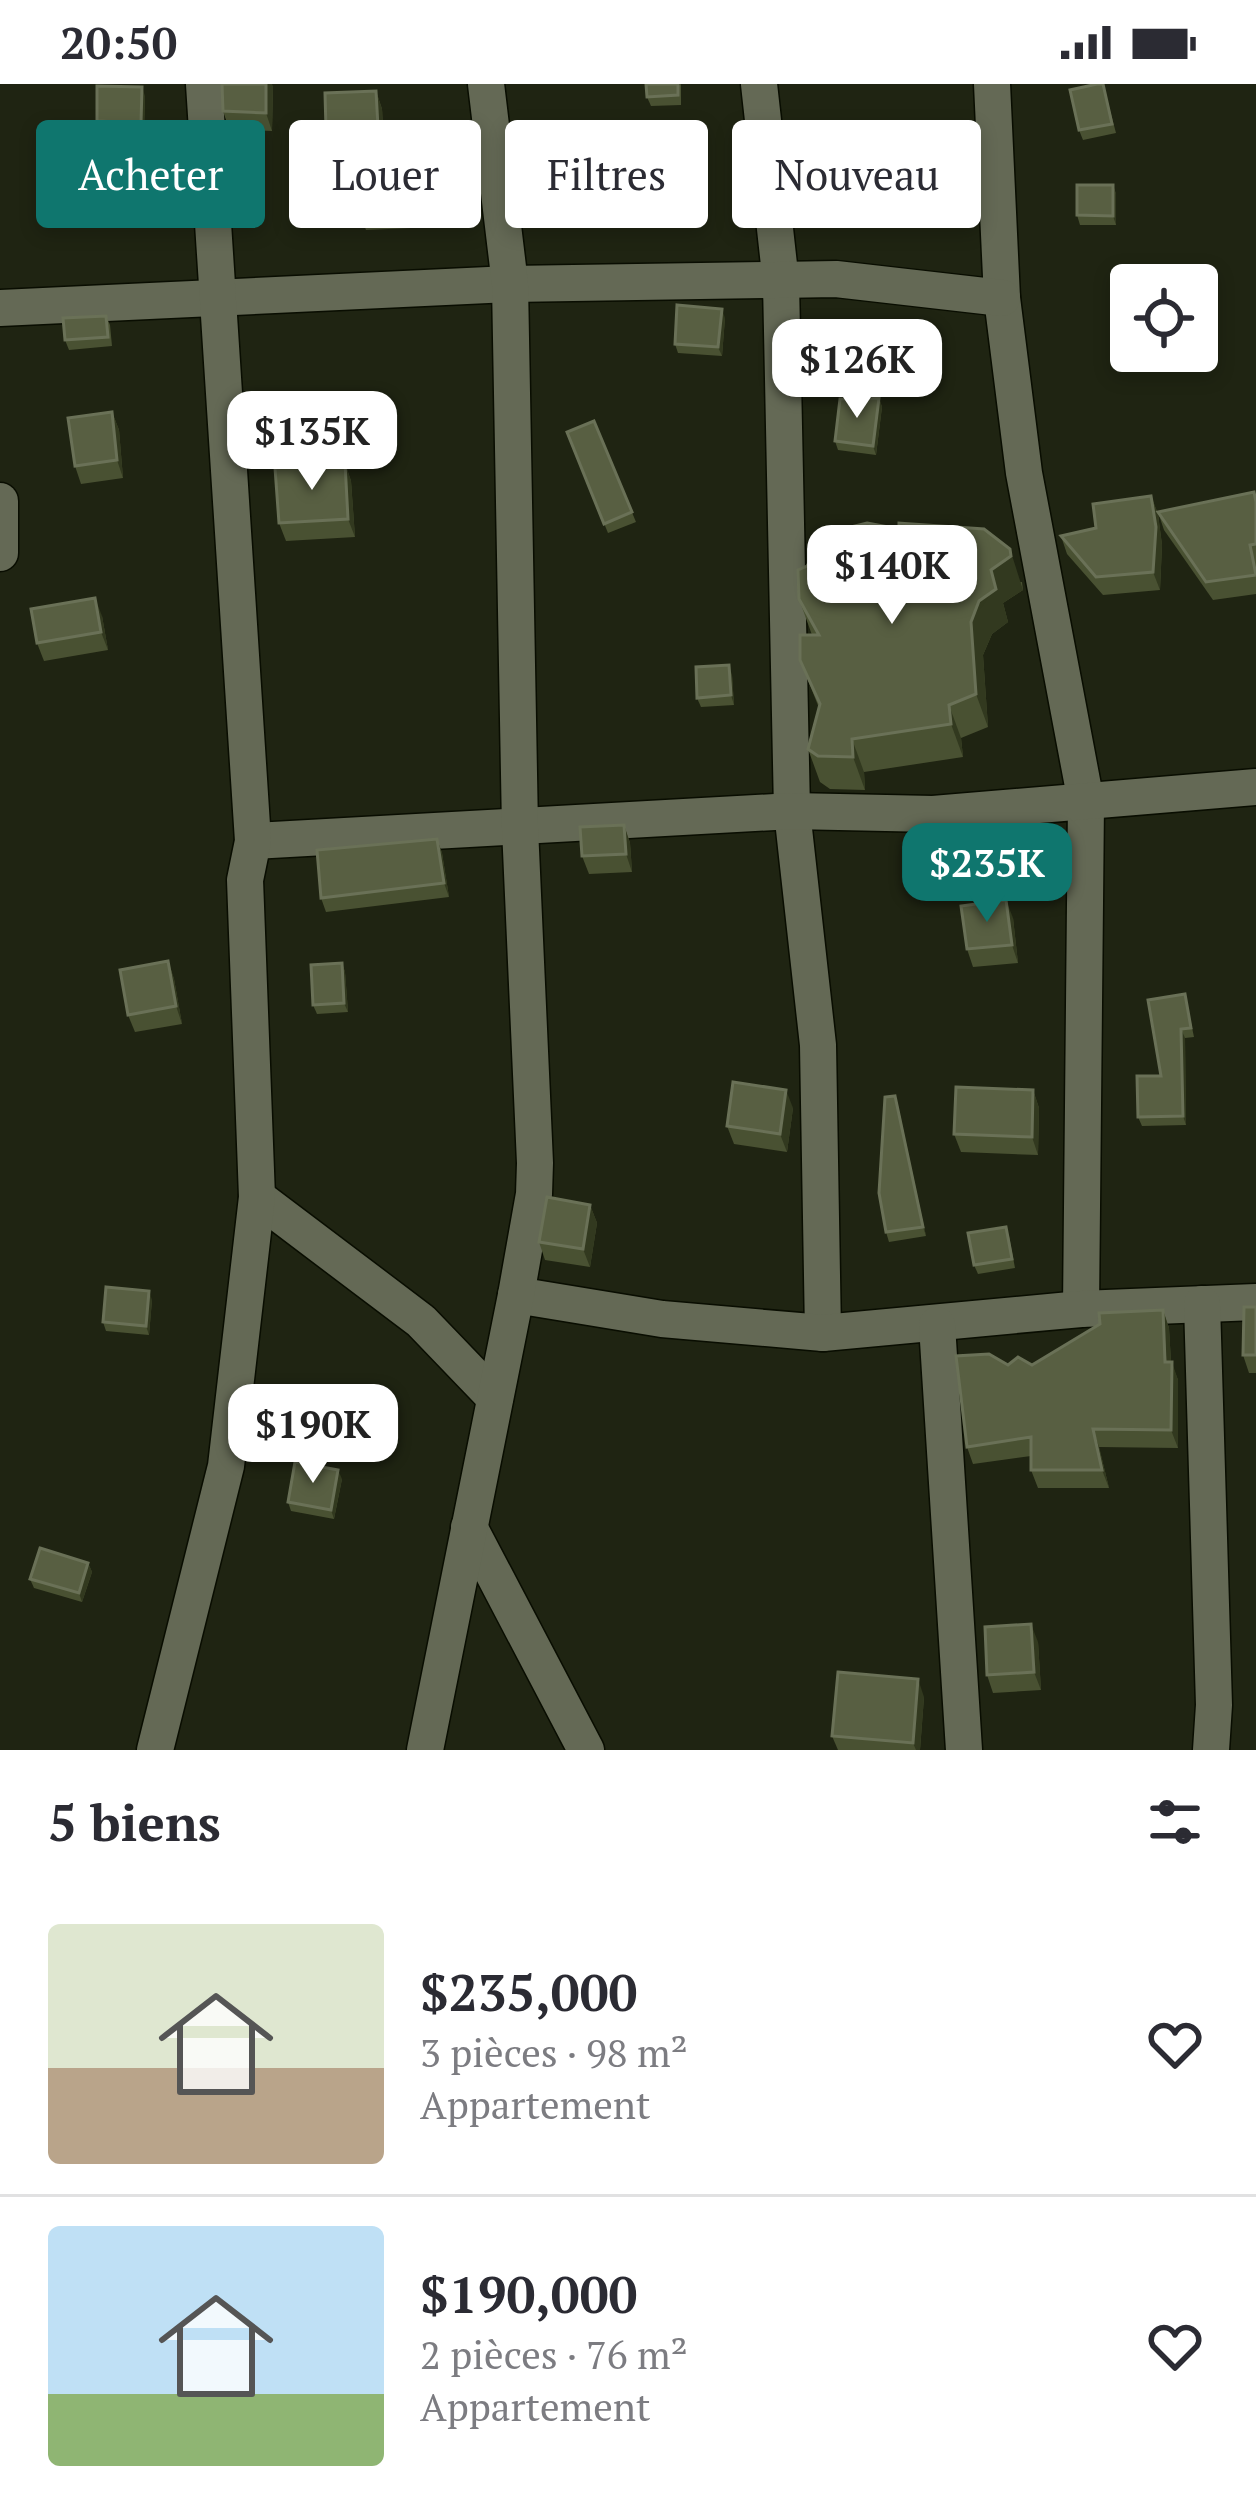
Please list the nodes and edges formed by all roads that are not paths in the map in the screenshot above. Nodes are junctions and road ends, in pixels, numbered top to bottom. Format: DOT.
graph roads {
  1 [pos="204,84"];
  2 [pos="486,84"];
  3 [pos="759,84"];
  4 [pos="992,84"];
  5 [pos="781,283"];
  6 [pos="510,284"];
  7 [pos="219,296"];
  8 [pos="1002,298"];
  9 [pos="0,308"];
  10 [pos="0,501"];
  11 [pos="0,553"];
  12 [pos="1256,787"];
  13 [pos="1086,802"];
  14 [pos="792,811"];
  15 [pos="520,828"];
  16 [pos="253,842"];
  17 [pos="257,1197"];
  18 [pos="516,1295"];
  19 [pos="1256,1303"];
  20 [pos="1202,1304"];
  21 [pos="1081,1309"];
  22 [pos="937,1325"];
  23 [pos="823,1333"];
  24 [pos="495,1399"];
  25 [pos="469,1527"];
  26 [pos="155,1750"];
  27 [pos="425,1750"];
  28 [pos="586,1750"];
  29 [pos="964,1750"];
  30 [pos="1211,1750"];
  1 -- 7 [label="street"];
  2 -- 6 [label="street"];
  3 -- 5 [label="street"];
  4 -- 8 [label="street"];
  5 -- 6 [label="street"];
  5 -- 8 [label="street"];
  5 -- 14 [label="street"];
  6 -- 7 [label="street"];
  6 -- 15 [label="street"];
  7 -- 9 [label="street"];
  7 -- 16 [label="street"];
  8 -- 13 [label="street"];
  10 -- 11 [label="street"];
  12 -- 13 [label="street"];
  13 -- 14 [label="street"];
  13 -- 21 [label="street"];
  14 -- 15 [label="street"];
  14 -- 23 [label="street"];
  15 -- 16 [label="street"];
  15 -- 18 [label="street"];
  16 -- 17 [label="street"];
  17 -- 24 [label="street"];
  17 -- 26 [label="street"];
  18 -- 23 [label="street"];
  18 -- 24 [label="street"];
  19 -- 20 [label="street"];
  20 -- 21 [label="street"];
  20 -- 30 [label="street"];
  21 -- 22 [label="street"];
  22 -- 23 [label="street"];
  22 -- 29 [label="street"];
  24 -- 25 [label="street"];
  25 -- 27 [label="street"];
  25 -- 28 [label="street"];
}
